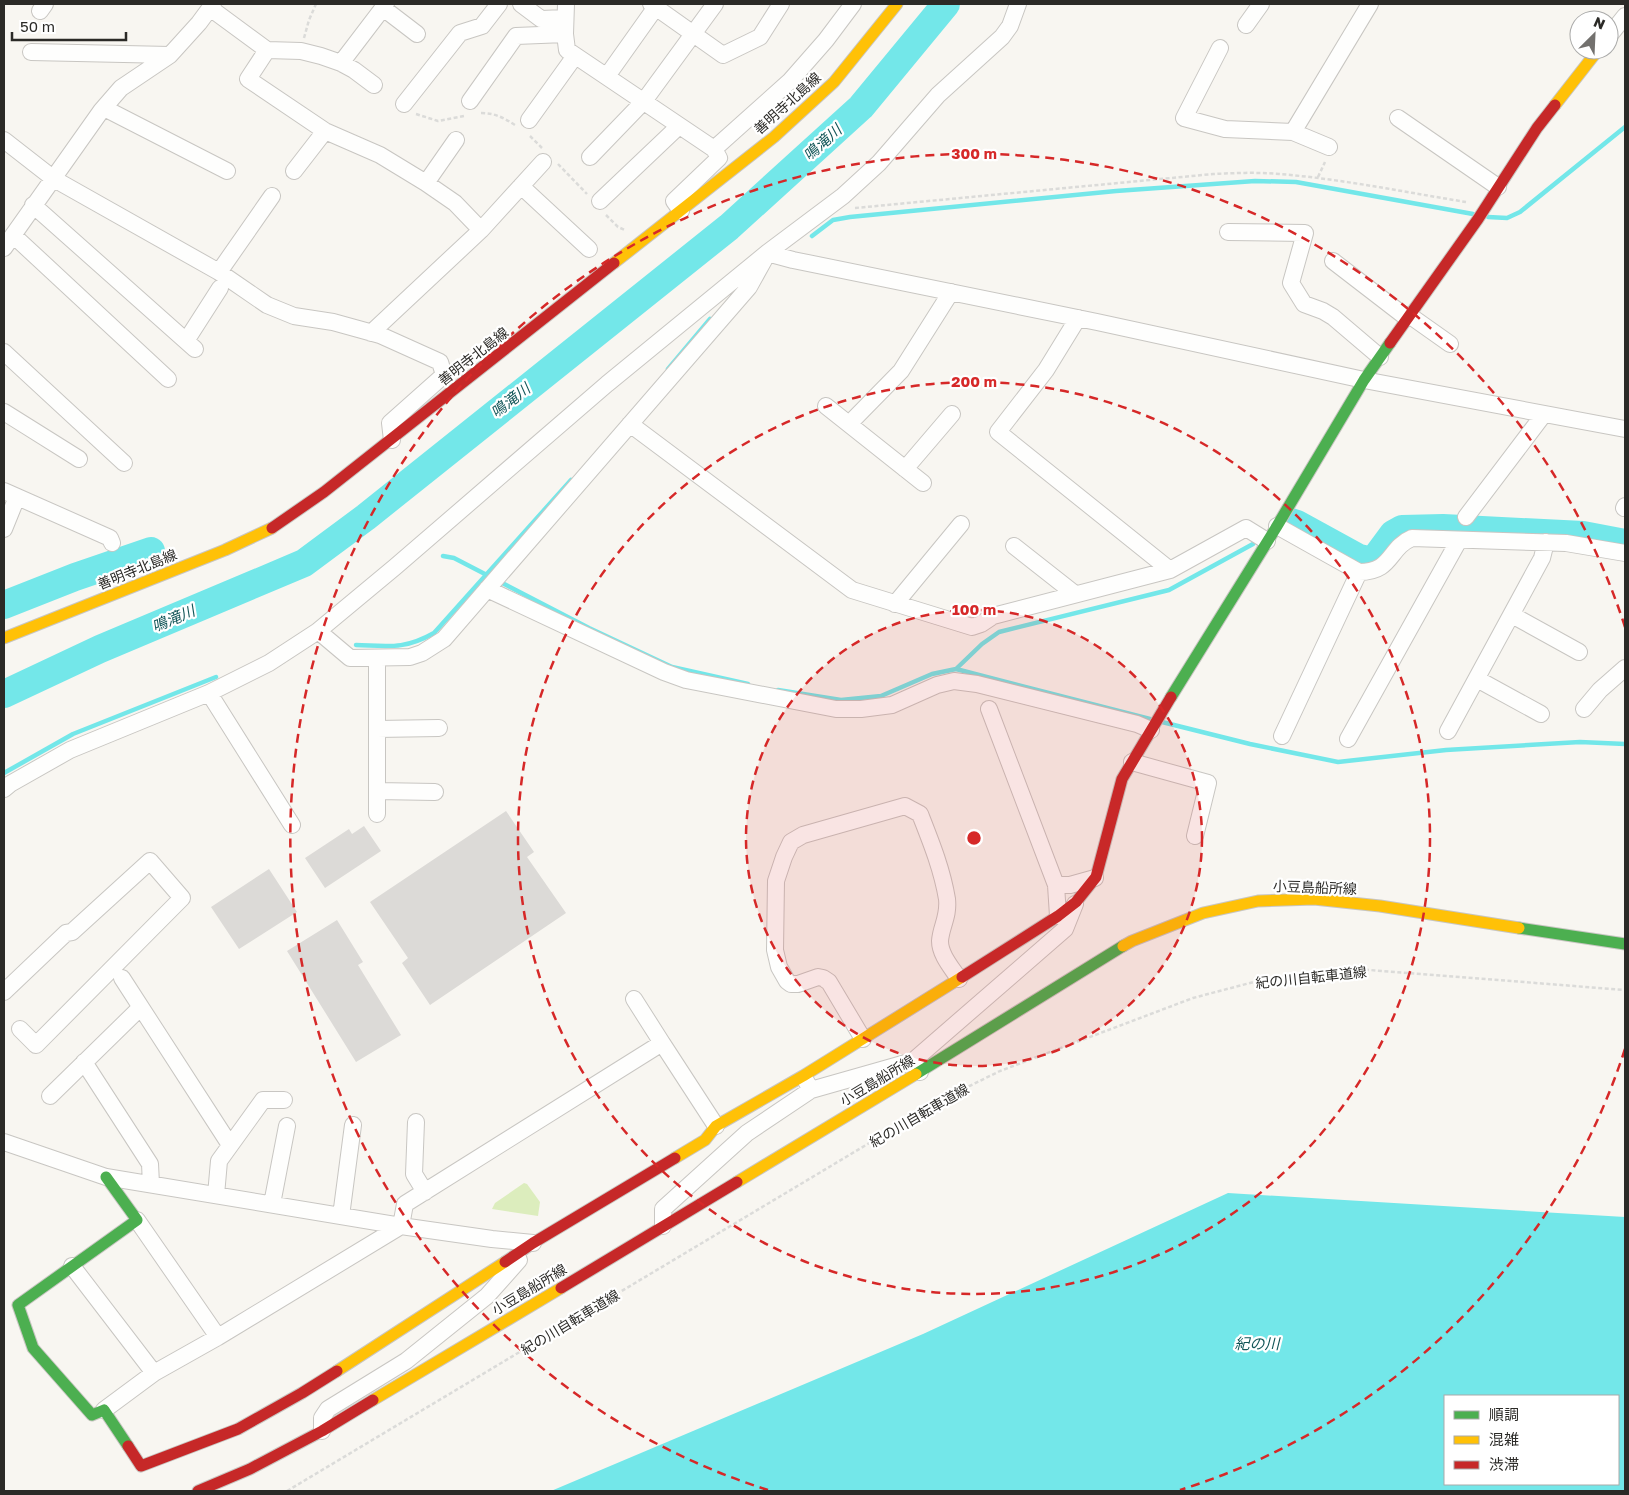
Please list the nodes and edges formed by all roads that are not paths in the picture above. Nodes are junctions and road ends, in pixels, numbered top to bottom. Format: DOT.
graph roads {
  1 [pos="500,4"];
  2 [pos="521,4"];
  3 [pos="715,4"];
  4 [pos="781,4"];
  5 [pos="853,4"];
  6 [pos="897,4"];
  7 [pos="1018,4"];
  8 [pos="1261,4"];
  9 [pos="1370,4"];
  10 [pos="211,6"];
  11 [pos="653,6"];
  12 [pos="380,7"];
  13 [pos="566,11"];
  14 [pos="1246,25"];
  15 [pos="693,33"];
  16 [pos="417,34"];
  17 [pos="565,34"];
  18 [pos="1220,48"];
  19 [pos="267,50"];
  20 [pos="31,52"];
  21 [pos="170,55"];
  22 [pos="575,56"];
  23 [pos="1590,60"];
  24 [pos="340,63"];
  25 [pos="607,76"];
  26 [pos="374,84"];
  27 [pos="470,101"];
  28 [pos="644,101"];
  29 [pos="404,104"];
  30 [pos="104,108"];
  31 [pos="1398,118"];
  32 [pos="529,120"];
  33 [pos="680,126"];
  34 [pos="325,130"];
  35 [pos="1293,132"];
  36 [pos="4,140"];
  37 [pos="456,140"];
  38 [pos="1330,147"];
  39 [pos="714,149"];
  40 [pos="590,157"];
  41 [pos="543,162"];
  42 [pos="227,171"];
  43 [pos="294,172"];
  44 [pos="54,179"];
  45 [pos="426,183"];
  46 [pos="522,186"];
  47 [pos="1498,187"];
  48 [pos="272,196"];
  49 [pos="600,201"];
  50 [pos="33,205"];
  51 [pos="681,211"];
  52 [pos="481,230"];
  53 [pos="1228,232"];
  54 [pos="8,242"];
  55 [pos="589,249"];
  56 [pos="767,253"];
  57 [pos="1333,261"];
  58 [pos="219,280"];
  59 [pos="951,292"];
  60 [pos="1408,316"];
  61 [pos="1078,318"];
  62 [pos="371,333"];
  63 [pos="1450,344"];
  64 [pos="4,352"];
  65 [pos="1380,357"];
  66 [pos="168,379"];
  67 [pos="1364,380"];
  68 [pos="826,406"];
  69 [pos="4,412"];
  70 [pos="952,414"];
  71 [pos="1544,414"];
  72 [pos="630,424"];
  73 [pos="848,424"];
  74 [pos="1625,429"];
  75 [pos="392,440"];
  76 [pos="79,459"];
  77 [pos="124,463"];
  78 [pos="905,469"];
  79 [pos="923,483"];
  80 [pos="10,494"];
  81 [pos="1466,517"];
  82 [pos="961,524"];
  83 [pos="1277,526"];
  84 [pos="4,529"];
  85 [pos="1459,540"];
  86 [pos="1267,542"];
  87 [pos="1546,542"];
  88 [pos="112,543"];
  89 [pos="1014,546"];
  90 [pos="1625,553"];
  91 [pos="1170,570"];
  92 [pos="1359,572"];
  93 [pos="492,583"];
  94 [pos="1075,594"];
  95 [pos="894,604"];
  96 [pos="1512,615"];
  97 [pos="318,631"];
  98 [pos="4,637"];
  99 [pos="1579,652"];
  100 [pos="377,658"];
  101 [pos="1625,668"];
  102 [pos="1476,679"];
  103 [pos="209,693"];
  104 [pos="989,709"];
  105 [pos="1584,709"];
  106 [pos="1541,714"];
  107 [pos="439,728"];
  108 [pos="1152,728"];
  109 [pos="377,729"];
  110 [pos="1448,730"];
  111 [pos="1282,736"];
  112 [pos="1348,739"];
  113 [pos="1132,762"];
  114 [pos="4,789"];
  115 [pos="377,791"];
  116 [pos="436,792"];
  117 [pos="377,814"];
  118 [pos="292,825"];
  119 [pos="1195,836"];
  120 [pos="1096,878"];
  121 [pos="1056,885"];
  122 [pos="1076,902"];
  123 [pos="1058,916"];
  124 [pos="1625,944"];
  125 [pos="122,978"];
  126 [pos="959,979"];
  127 [pos="4,992"];
  128 [pos="634,999"];
  129 [pos="140,1008"];
  130 [pos="20,1029"];
  131 [pos="864,1039"];
  132 [pos="662,1042"];
  133 [pos="84,1062"];
  134 [pos="916,1066"];
  135 [pos="807,1083"];
  136 [pos="50,1096"];
  137 [pos="284,1100"];
  138 [pos="416,1122"];
  139 [pos="353,1125"];
  140 [pos="287,1126"];
  141 [pos="716,1126"];
  142 [pos="4,1142"];
  143 [pos="230,1145"];
  144 [pos="106,1177"];
  145 [pos="151,1184"];
  146 [pos="425,1192"];
  147 [pos="216,1195"];
  148 [pos="272,1204"];
  149 [pos="341,1216"];
  150 [pos="136,1220"];
  151 [pos="401,1226"];
  152 [pos="663,1226"];
  153 [pos="533,1243"];
  154 [pos="72,1266"];
  155 [pos="218,1336"];
  156 [pos="154,1373"];
  157 [pos="104,1410"];
  158 [pos="322,1431"];
  159 [pos="198,1491"];
  1 -- 29 [label="street"];
  2 -- 13 [label="street"];
  3 -- 15 [label="street"];
  4 -- 15 [label="street"];
  5 -- 39 [label="street"];
  6 -- 51 [label="main road, 善明寺北島線"];
  7 -- 56 [label="street"];
  8 -- 14 [label="street"];
  9 -- 35 [label="street"];
  10 -- 19 [label="street"];
  10 -- 21 [label="street"];
  11 -- 15 [label="street"];
  11 -- 25 [label="street"];
  12 -- 16 [label="street"];
  12 -- 24 [label="street"];
  13 -- 17 [label="street"];
  15 -- 28 [label="street"];
  17 -- 22 [label="street"];
  17 -- 27 [label="street"];
  18 -- 35 [label="street"];
  19 -- 24 [label="street"];
  19 -- 34 [label="street"];
  20 -- 21 [label="street"];
  21 -- 30 [label="street"];
  22 -- 25 [label="street"];
  22 -- 32 [label="street"];
  23 -- 47 [label="main road"];
  24 -- 26 [label="street"];
  25 -- 28 [label="street"];
  28 -- 33 [label="street"];
  28 -- 40 [label="street"];
  30 -- 42 [label="street"];
  30 -- 44 [label="street"];
  31 -- 47 [label="street"];
  33 -- 39 [label="street"];
  33 -- 49 [label="street"];
  34 -- 43 [label="street"];
  34 -- 45 [label="street"];
  35 -- 38 [label="street"];
  36 -- 44 [label="street"];
  37 -- 45 [label="street"];
  39 -- 51 [label="street"];
  41 -- 46 [label="street"];
  44 -- 50 [label="street"];
  44 -- 58 [label="street"];
  45 -- 52 [label="street"];
  46 -- 52 [label="street"];
  46 -- 55 [label="street"];
  47 -- 60 [label="main road"];
  48 -- 58 [label="street"];
  50 -- 54 [label="street"];
  50 -- 58 [label="street"];
  51 -- 75 [label="main road, 善明寺北島線"];
  52 -- 62 [label="street"];
  53 -- 65 [label="street"];
  54 -- 66 [label="street"];
  56 -- 59 [label="street"];
  56 -- 72 [label="street"];
  56 -- 97 [label="street"];
  57 -- 60 [label="street"];
  58 -- 62 [label="street"];
  59 -- 61 [label="street"];
  59 -- 73 [label="street"];
  60 -- 63 [label="street"];
  60 -- 65 [label="main road"];
  61 -- 67 [label="street"];
  61 -- 91 [label="street"];
  62 -- 75 [label="street"];
  64 -- 77 [label="street"];
  65 -- 67 [label="main road"];
  67 -- 71 [label="street"];
  67 -- 83 [label="main road"];
  68 -- 73 [label="street"];
  69 -- 76 [label="street"];
  70 -- 78 [label="street"];
  71 -- 74 [label="street"];
  71 -- 81 [label="street"];
  72 -- 93 [label="street"];
  72 -- 95 [label="street"];
  73 -- 78 [label="street"];
  75 -- 98 [label="main road, 善明寺北島線"];
  78 -- 79 [label="street"];
  80 -- 84 [label="street"];
  80 -- 88 [label="street"];
  82 -- 95 [label="street"];
  83 -- 86 [label="main road"];
  83 -- 92 [label="street"];
  85 -- 87 [label="street"];
  85 -- 92 [label="street"];
  85 -- 112 [label="street"];
  86 -- 91 [label="street"];
  86 -- 108 [label="main road"];
  87 -- 90 [label="street"];
  87 -- 96 [label="street"];
  89 -- 94 [label="street"];
  91 -- 94 [label="street"];
  92 -- 111 [label="street"];
  93 -- 100 [label="street"];
  93 -- 108 [label="street"];
  94 -- 95 [label="street"];
  96 -- 99 [label="street"];
  96 -- 102 [label="street"];
  97 -- 100 [label="street"];
  97 -- 103 [label="street"];
  100 -- 109 [label="street"];
  101 -- 105 [label="street"];
  102 -- 106 [label="street"];
  102 -- 110 [label="street"];
  103 -- 114 [label="street"];
  103 -- 118 [label="street"];
  104 -- 121 [label="street"];
  107 -- 109 [label="street"];
  108 -- 113 [label="main road"];
  109 -- 115 [label="street"];
  113 -- 119 [label="street"];
  113 -- 120 [label="main road"];
  115 -- 116 [label="street"];
  115 -- 117 [label="street"];
  120 -- 121 [label="street"];
  120 -- 122 [label="main road"];
  121 -- 123 [label="street"];
  122 -- 123 [label="main road"];
  122 -- 134 [label="street"];
  123 -- 126 [label="main road"];
  124 -- 134 [label="main road, 小豆島船所線"];
  125 -- 129 [label="street"];
  126 -- 131 [label="main road"];
  126 -- 131 [label="street"];
  127 -- 130 [label="street"];
  128 -- 132 [label="street"];
  129 -- 133 [label="street"];
  129 -- 143 [label="street"];
  131 -- 135 [label="main road"];
  132 -- 141 [label="street"];
  132 -- 146 [label="street"];
  133 -- 136 [label="street"];
  133 -- 145 [label="street"];
  134 -- 135 [label="street"];
  134 -- 152 [label="main road, 小豆島船所線"];
  135 -- 141 [label="main road"];
  135 -- 152 [label="street"];
  137 -- 143 [label="street"];
  138 -- 146 [label="street"];
  139 -- 149 [label="street"];
  140 -- 148 [label="street"];
  141 -- 153 [label="main road"];
  142 -- 144 [label="street"];
  143 -- 147 [label="street"];
  144 -- 145 [label="street"];
  144 -- 150 [label="main road"];
  145 -- 147 [label="street"];
  146 -- 151 [label="street"];
  147 -- 148 [label="street"];
  148 -- 149 [label="street"];
  149 -- 151 [label="street"];
  150 -- 154 [label="main road"];
  150 -- 155 [label="street"];
  151 -- 153 [label="street"];
  151 -- 155 [label="street"];
  152 -- 158 [label="main road, 小豆島船所線"];
  153 -- 157 [label="main road"];
  153 -- 158 [label="street"];
  154 -- 156 [label="street"];
  154 -- 157 [label="main road"];
  155 -- 156 [label="street"];
  156 -- 157 [label="street"];
  158 -- 159 [label="main road, 小豆島船所線"];
}
